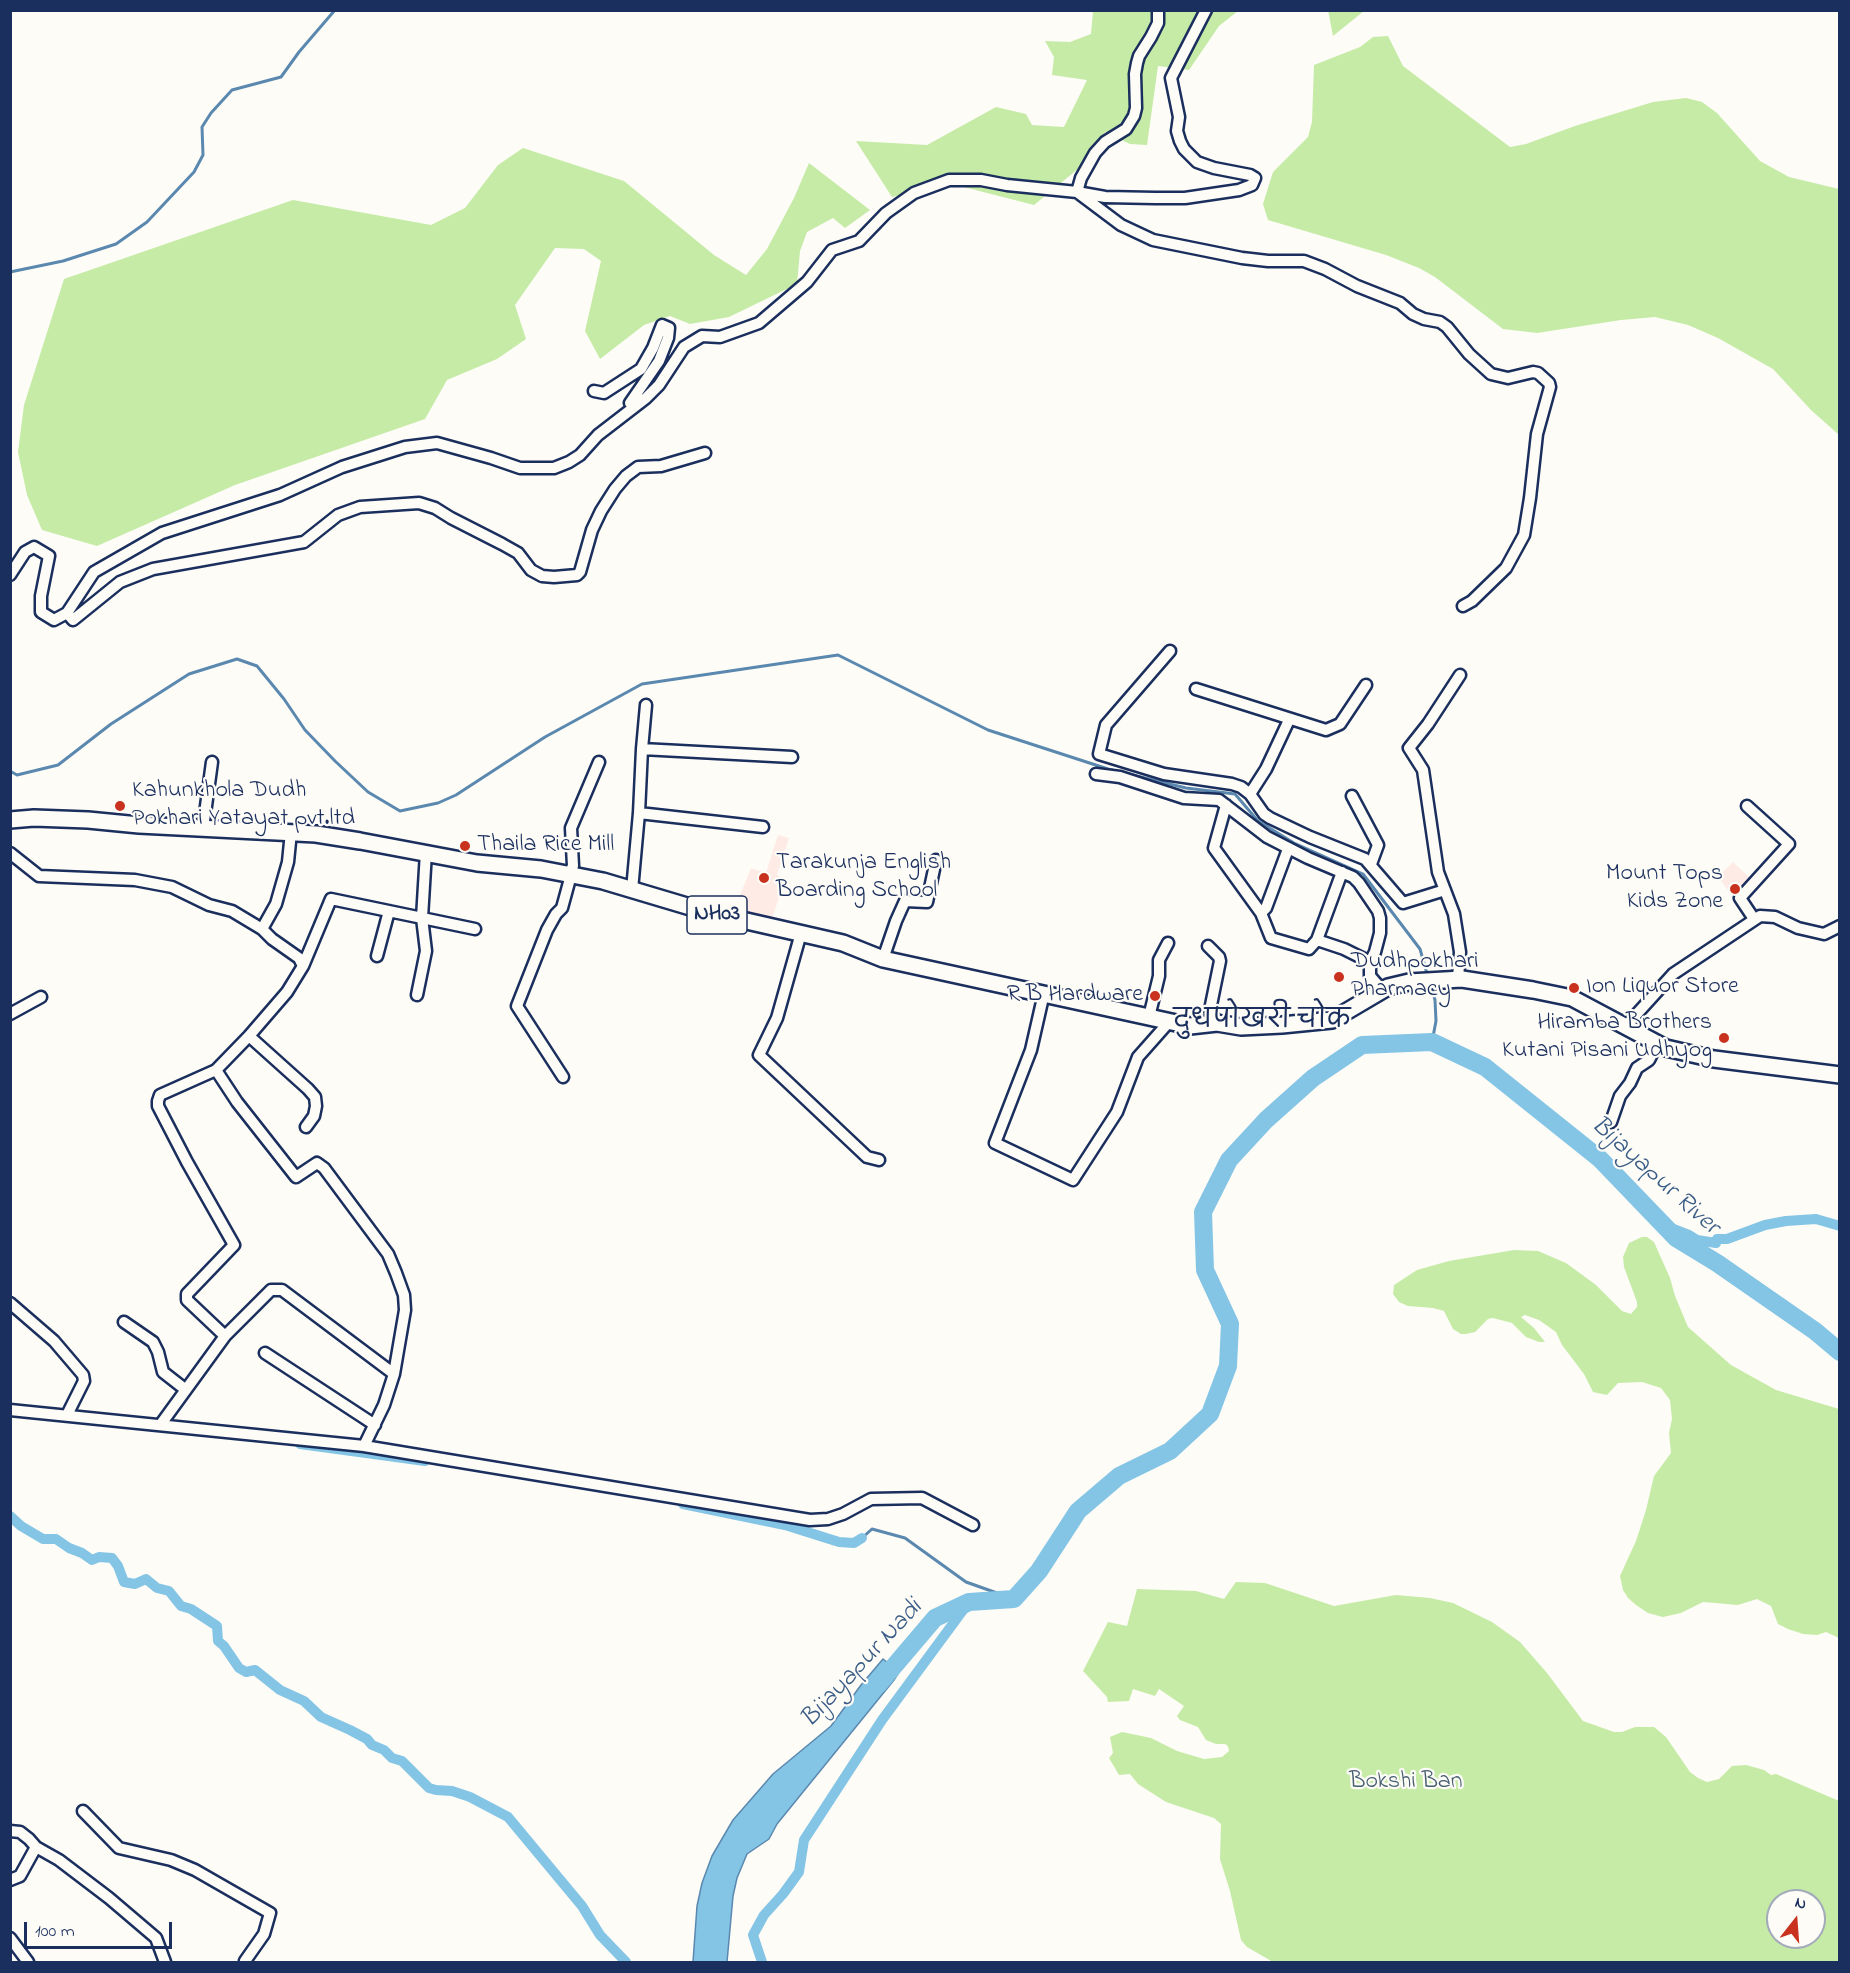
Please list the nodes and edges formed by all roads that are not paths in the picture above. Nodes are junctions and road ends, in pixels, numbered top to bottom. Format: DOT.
graph roads {
  1 [pos="1158,10"];
  2 [pos="1206,10"];
  3 [pos="1077,192"];
  4 [pos="594,391"];
  5 [pos="635,406"];
  6 [pos="705,453"];
  7 [pos="10,575"];
  8 [pos="1463,606"];
  9 [pos="68,613"];
  10 [pos="1170,651"];
  11 [pos="1460,675"];
  12 [pos="1366,685"];
  13 [pos="1196,689"];
  14 [pos="646,705"];
  15 [pos="1289,720"];
  16 [pos="642,749"];
  17 [pos="792,757"];
  18 [pos="212,762"];
  19 [pos="599,762"];
  20 [pos="1096,774"];
  21 [pos="1250,794"];
  22 [pos="1352,796"];
  23 [pos="1226,805"];
  24 [pos="1747,806"];
  25 [pos="639,813"];
  26 [pos="10,820"];
  27 [pos="763,827"];
  28 [pos="203,828"];
  29 [pos="291,832"];
  30 [pos="1288,849"];
  31 [pos="426,852"];
  32 [pos="10,853"];
  33 [pos="936,860"];
  34 [pos="1371,864"];
  35 [pos="1342,872"];
  36 [pos="570,874"];
  37 [pos="632,890"];
  38 [pos="1445,890"];
  39 [pos="389,911"];
  40 [pos="1261,913"];
  41 [pos="422,918"];
  42 [pos="1754,919"];
  43 [pos="1839,926"];
  44 [pos="475,929"];
  45 [pos="262,930"];
  46 [pos="801,933"];
  47 [pos="1317,940"];
  48 [pos="1168,943"];
  49 [pos="1208,946"];
  50 [pos="377,956"];
  51 [pos="883,959"];
  52 [pos="1370,962"];
  53 [pos="303,966"];
  54 [pos="1458,978"];
  55 [pos="1382,990"];
  56 [pos="1044,993"];
  57 [pos="417,995"];
  58 [pos="40,997"];
  59 [pos="10,1014"];
  60 [pos="1149,1017"];
  61 [pos="1169,1022"];
  62 [pos="1217,1023"];
  63 [pos="1625,1027"];
  64 [pos="249,1036"];
  65 [pos="1657,1044"];
  66 [pos="216,1070"];
  67 [pos="1839,1075"];
  68 [pos="563,1077"];
  69 [pos="1611,1122"];
  70 [pos="306,1127"];
  71 [pos="879,1160"];
  72 [pos="10,1303"];
  73 [pos="124,1322"];
  74 [pos="225,1336"];
  75 [pos="265,1353"];
  76 [pos="394,1374"];
  77 [pos="186,1390"];
  78 [pos="10,1410"];
  79 [pos="67,1415"];
  80 [pos="161,1424"];
  81 [pos="375,1425"];
  82 [pos="364,1446"];
  83 [pos="973,1525"];
  84 [pos="83,1811"];
  85 [pos="10,1831"];
  86 [pos="36,1848"];
  87 [pos="10,1880"];
  88 [pos="10,1938"];
  89 [pos="28,1962"];
  90 [pos="165,1962"];
  91 [pos="246,1962"];
  1 -- 3 [label="street"];
  2 -- 3 [label="street"];
  3 -- 5 [label="street"];
  3 -- 8 [label="street"];
  4 -- 5 [label="street"];
  5 -- 9 [label="street"];
  6 -- 9 [label="street"];
  7 -- 9 [label="street"];
  10 -- 21 [label="street"];
  11 -- 38 [label="street"];
  12 -- 15 [label="street"];
  13 -- 15 [label="street"];
  14 -- 16 [label="street"];
  15 -- 21 [label="street"];
  16 -- 17 [label="street"];
  16 -- 25 [label="street"];
  18 -- 28 [label="street"];
  19 -- 36 [label="street"];
  20 -- 23 [label="street"];
  21 -- 34 [label="street"];
  22 -- 34 [label="street"];
  23 -- 30 [label="street"];
  23 -- 40 [label="street"];
  24 -- 42 [label="street"];
  25 -- 27 [label="street"];
  25 -- 37 [label="street"];
  26 -- 28 [label="main road, NH03"];
  28 -- 29 [label="main road, NH03"];
  29 -- 31 [label="main road, NH03"];
  29 -- 45 [label="street"];
  30 -- 35 [label="street"];
  30 -- 40 [label="street"];
  31 -- 36 [label="main road, NH03"];
  31 -- 41 [label="street"];
  32 -- 45 [label="street"];
  33 -- 51 [label="street"];
  34 -- 38 [label="street"];
  35 -- 47 [label="street"];
  35 -- 52 [label="street"];
  36 -- 37 [label="main road, NH03"];
  36 -- 68 [label="street"];
  37 -- 46 [label="main road, NH03"];
  38 -- 54 [label="street"];
  39 -- 41 [label="street"];
  39 -- 50 [label="street"];
  39 -- 53 [label="street"];
  40 -- 47 [label="street"];
  41 -- 44 [label="street"];
  41 -- 57 [label="street"];
  42 -- 43 [label="street"];
  42 -- 63 [label="street"];
  45 -- 53 [label="street"];
  46 -- 51 [label="main road, NH03"];
  46 -- 71 [label="street"];
  47 -- 52 [label="street"];
  48 -- 60 [label="street"];
  49 -- 62 [label="street"];
  51 -- 56 [label="main road, NH03"];
  52 -- 55 [label="street"];
  53 -- 64 [label="street"];
  54 -- 55 [label="main road, NH03"];
  54 -- 63 [label="main road, NH03"];
  55 -- 62 [label="main road, NH03"];
  56 -- 60 [label="main road, NH03"];
  56 -- 61 [label="street"];
  58 -- 59 [label="street"];
  60 -- 61 [label="main road, NH03"];
  61 -- 62 [label="main road, NH03"];
  63 -- 65 [label="main road, NH03"];
  64 -- 66 [label="street"];
  64 -- 70 [label="street"];
  65 -- 67 [label="main road, NH03"];
  65 -- 69 [label="street"];
  66 -- 74 [label="street"];
  66 -- 76 [label="street"];
  72 -- 79 [label="street"];
  73 -- 77 [label="street"];
  74 -- 76 [label="street"];
  74 -- 77 [label="street"];
  75 -- 81 [label="street"];
  76 -- 81 [label="street"];
  77 -- 80 [label="street"];
  78 -- 79 [label="street"];
  79 -- 80 [label="street"];
  80 -- 82 [label="street"];
  81 -- 82 [label="street"];
  82 -- 83 [label="street"];
  84 -- 91 [label="street"];
  85 -- 86 [label="street"];
  86 -- 87 [label="street"];
  86 -- 90 [label="street"];
  88 -- 89 [label="street"];
}
